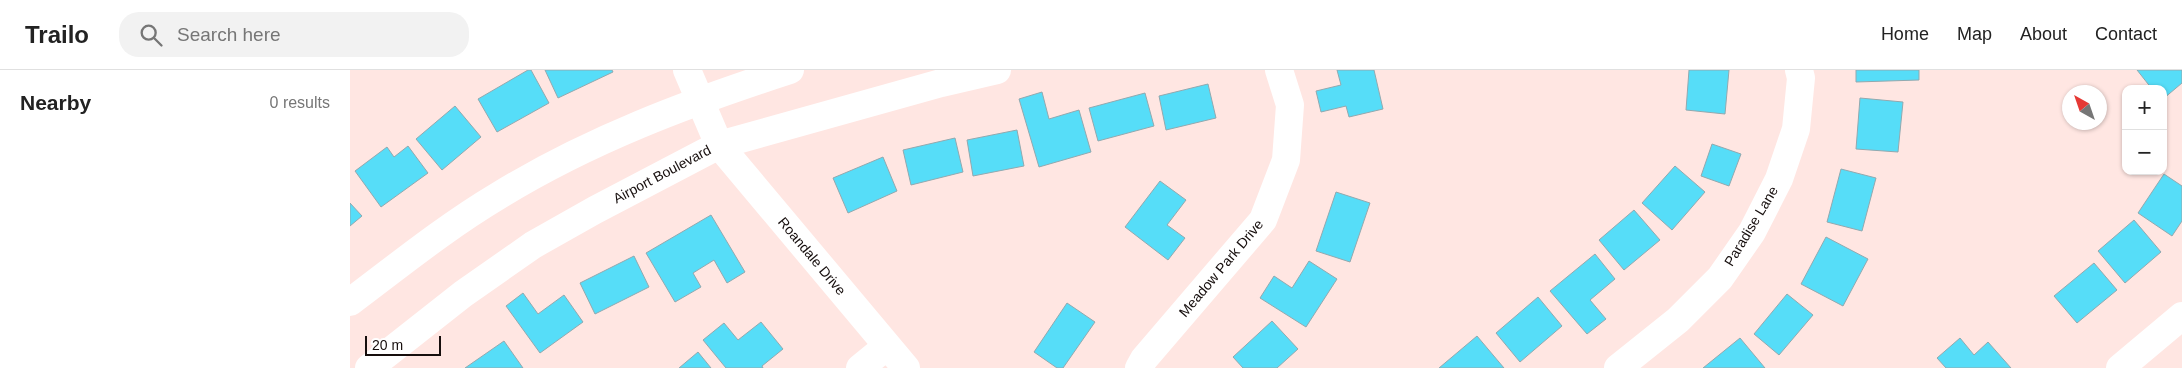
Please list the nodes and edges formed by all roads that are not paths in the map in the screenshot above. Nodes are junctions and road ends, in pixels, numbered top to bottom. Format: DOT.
graph roads {
  1 [pos="687,70"];
  2 [pos="790,70"];
  3 [pos="997,70"];
  4 [pos="1278,70"];
  5 [pos="1800,70"];
  6 [pos="700,99"];
  7 [pos="718,145"];
  8 [pos="350,302"];
  9 [pos="2182,316"];
  10 [pos="887,346"];
  11 [pos="369,368"];
  12 [pos="860,368"];
  13 [pos="906,368"];
  14 [pos="1139,368"];
  15 [pos="1618,368"];
  16 [pos="2120,368"];
  1 -- 6 [label="street, Roandale Drive"];
  2 -- 6 [label="street"];
  3 -- 7 [label="street, Airport Boulevard"];
  4 -- 14 [label="street, Meadow Park Drive"];
  5 -- 15 [label="street, Paradise Lane"];
  6 -- 7 [label="street, Roandale Drive"];
  6 -- 8 [label="street"];
  7 -- 10 [label="street, Roandale Drive"];
  7 -- 11 [label="street, Airport Boulevard"];
  9 -- 16 [label="street"];
  10 -- 12 [label="street"];
  10 -- 13 [label="street, Roandale Drive"];
}
